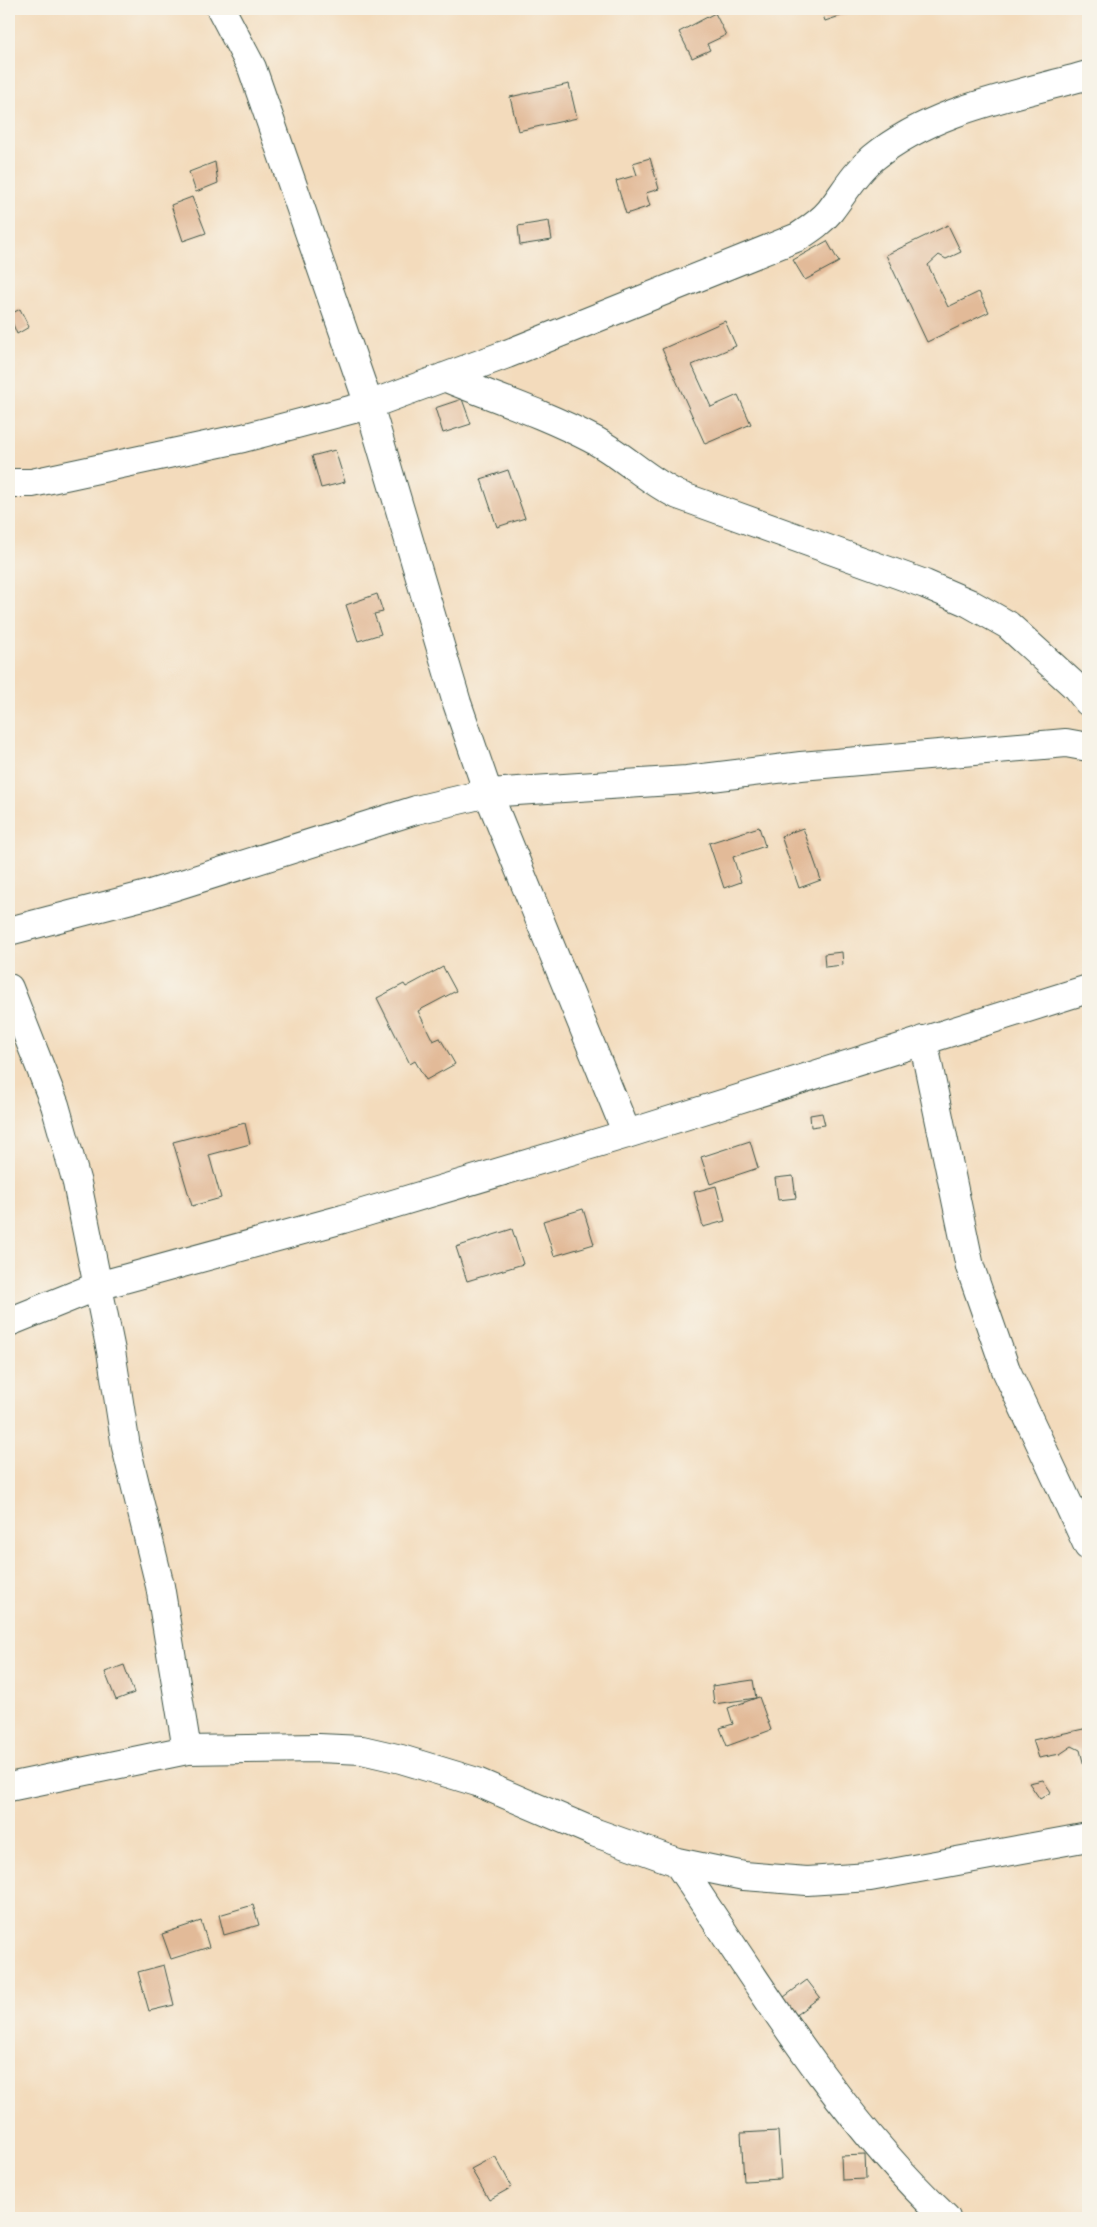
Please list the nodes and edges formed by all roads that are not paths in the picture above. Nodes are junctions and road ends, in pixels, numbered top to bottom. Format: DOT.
graph roads {
  1 [pos="222,9"];
  2 [pos="1088,75"];
  3 [pos="444,378"];
  4 [pos="369,406"];
  5 [pos="20,483"];
  6 [pos="9,496"];
  7 [pos="1084,691"];
  8 [pos="1088,747"];
  9 [pos="488,794"];
  10 [pos="9,931"];
  11 [pos="9,988"];
  12 [pos="1088,989"];
  13 [pos="923,1040"];
  14 [pos="627,1134"];
  15 [pos="98,1286"];
  16 [pos="9,1322"];
  17 [pos="1088,1546"];
  18 [pos="187,1750"];
  19 [pos="9,1787"];
  20 [pos="1088,1837"];
  21 [pos="678,1862"];
  22 [pos="946,2218"];
  1 -- 4 [label="street"];
  2 -- 3 [label="street"];
  3 -- 4 [label="street"];
  3 -- 7 [label="street"];
  4 -- 5 [label="street"];
  4 -- 9 [label="street"];
  5 -- 6 [label="street"];
  8 -- 9 [label="street"];
  9 -- 10 [label="street"];
  9 -- 14 [label="street"];
  11 -- 15 [label="street"];
  12 -- 13 [label="street"];
  13 -- 14 [label="street"];
  13 -- 17 [label="street"];
  14 -- 15 [label="street"];
  15 -- 16 [label="street"];
  15 -- 18 [label="street"];
  18 -- 19 [label="street"];
  18 -- 21 [label="street"];
  20 -- 21 [label="street"];
  21 -- 22 [label="street"];
}
